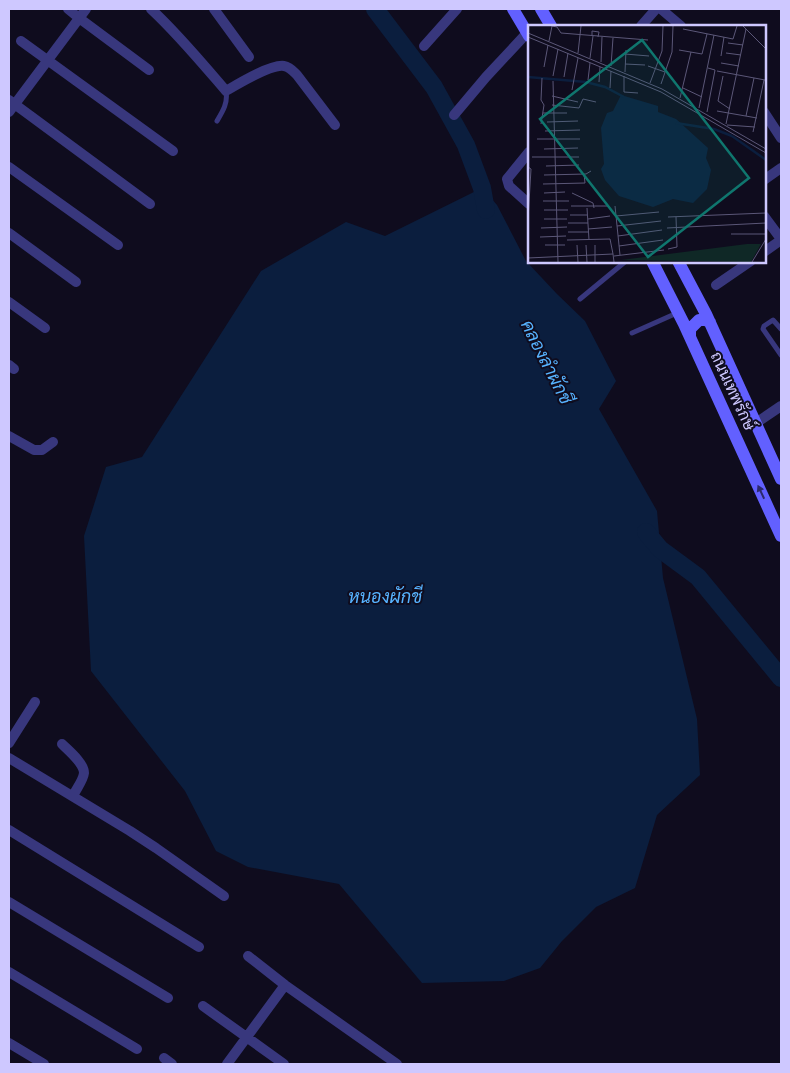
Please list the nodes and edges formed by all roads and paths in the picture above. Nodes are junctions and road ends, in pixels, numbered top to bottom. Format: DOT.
graph roads {
  1 [pos="68,9"];
  2 [pos="86,9"];
  3 [pos="151,9"];
  4 [pos="214,9"];
  5 [pos="457,9"];
  6 [pos="513,9"];
  7 [pos="656,9"];
  8 [pos="661,9"];
  9 [pos="544,10"];
  10 [pos="79,18"];
  11 [pos="551,25"];
  12 [pos="642,25"];
  13 [pos="680,25"];
  14 [pos="528,34"];
  15 [pos="21,41"];
  16 [pos="424,46"];
  17 [pos="249,57"];
  18 [pos="48,60"];
  19 [pos="150,70"];
  20 [pos="226,92"];
  21 [pos="11,105"];
  22 [pos="765,107"];
  23 [pos="454,116"];
  24 [pos="217,121"];
  25 [pos="335,125"];
  26 [pos="781,138"];
  27 [pos="173,151"];
  28 [pos="528,153"];
  29 [pos="9,167"];
  30 [pos="781,168"];
  31 [pos="765,179"];
  32 [pos="528,203"];
  33 [pos="150,204"];
  34 [pos="765,217"];
  35 [pos="9,233"];
  36 [pos="781,240"];
  37 [pos="118,245"];
  38 [pos="765,251"];
  39 [pos="625,262"];
  40 [pos="653,262"];
  41 [pos="679,262"];
  42 [pos="749,262"];
  43 [pos="76,282"];
  44 [pos="716,285"];
  45 [pos="696,295"];
  46 [pos="671,298"];
  47 [pos="580,299"];
  48 [pos="9,302"];
  49 [pos="678,313"];
  50 [pos="710,322"];
  51 [pos="44,328"];
  52 [pos="781,329"];
  53 [pos="632,333"];
  54 [pos="690,337"];
  55 [pos="781,355"];
  56 [pos="781,406"];
  57 [pos="756,423"];
  58 [pos="9,436"];
  59 [pos="53,442"];
  60 [pos="781,479"];
  61 [pos="781,536"];
  62 [pos="35,702"];
  63 [pos="9,743"];
  64 [pos="62,744"];
  65 [pos="9,758"];
  66 [pos="73,796"];
  67 [pos="9,830"];
  68 [pos="224,896"];
  69 [pos="9,902"];
  70 [pos="199,947"];
  71 [pos="248,956"];
  72 [pos="9,972"];
  73 [pos="285,985"];
  74 [pos="168,998"];
  75 [pos="203,1006"];
  76 [pos="246,1038"];
  77 [pos="9,1042"];
  78 [pos="137,1049"];
  79 [pos="44,1064"];
  80 [pos="227,1064"];
  81 [pos="284,1064"];
  82 [pos="397,1064"];
  1 -- 10 [label="street"];
  2 -- 10 [label="street"];
  3 -- 20 [label="street"];
  4 -- 17 [label="street"];
  5 -- 16 [label="street"];
  6 -- 14 [label="main road"];
  7 -- 12 [label="street"];
  8 -- 13 [label="street"];
  9 -- 11 [label="main road"];
  10 -- 18 [label="street"];
  10 -- 19 [label="street"];
  14 -- 23 [label="street"];
  15 -- 18 [label="street"];
  18 -- 21 [label="street"];
  18 -- 27 [label="street"];
  20 -- 24 [label="lane"];
  20 -- 25 [label="street"];
  21 -- 33 [label="street"];
  22 -- 26 [label="street"];
  28 -- 32 [label="street"];
  29 -- 37 [label="street"];
  30 -- 31 [label="street"];
  34 -- 36 [label="street"];
  35 -- 43 [label="street"];
  36 -- 38 [label="street"];
  39 -- 47 [label="lane"];
  40 -- 46 [label="main road, ถนนเทพรักษ์"];
  41 -- 45 [label="main road, ถนนเทพรักษ์"];
  42 -- 44 [label="street"];
  45 -- 46 [label="main road"];
  45 -- 50 [label="main road, ถนนเทพรักษ์"];
  46 -- 49 [label="main road, ถนนเทพรักษ์"];
  48 -- 51 [label="street"];
  49 -- 53 [label="lane"];
  49 -- 54 [label="main road, ถนนเทพรักษ์"];
  50 -- 54 [label="main road"];
  50 -- 57 [label="main road, ถนนเทพรักษ์"];
  52 -- 55 [label="lane"];
  61 -- 54 [label="main road, ถนนเทพรักษ์, one-way"];
  56 -- 57 [label="street"];
  57 -- 60 [label="main road, ถนนเทพรักษ์"];
  58 -- 59 [label="street"];
  62 -- 63 [label="street"];
  64 -- 66 [label="street"];
  65 -- 66 [label="street"];
  66 -- 68 [label="street"];
  67 -- 70 [label="street"];
  69 -- 74 [label="street"];
  71 -- 73 [label="street"];
  72 -- 78 [label="street"];
  73 -- 76 [label="street"];
  73 -- 82 [label="street"];
  75 -- 76 [label="street"];
  76 -- 80 [label="street"];
  76 -- 81 [label="street"];
  77 -- 79 [label="street"];
}
